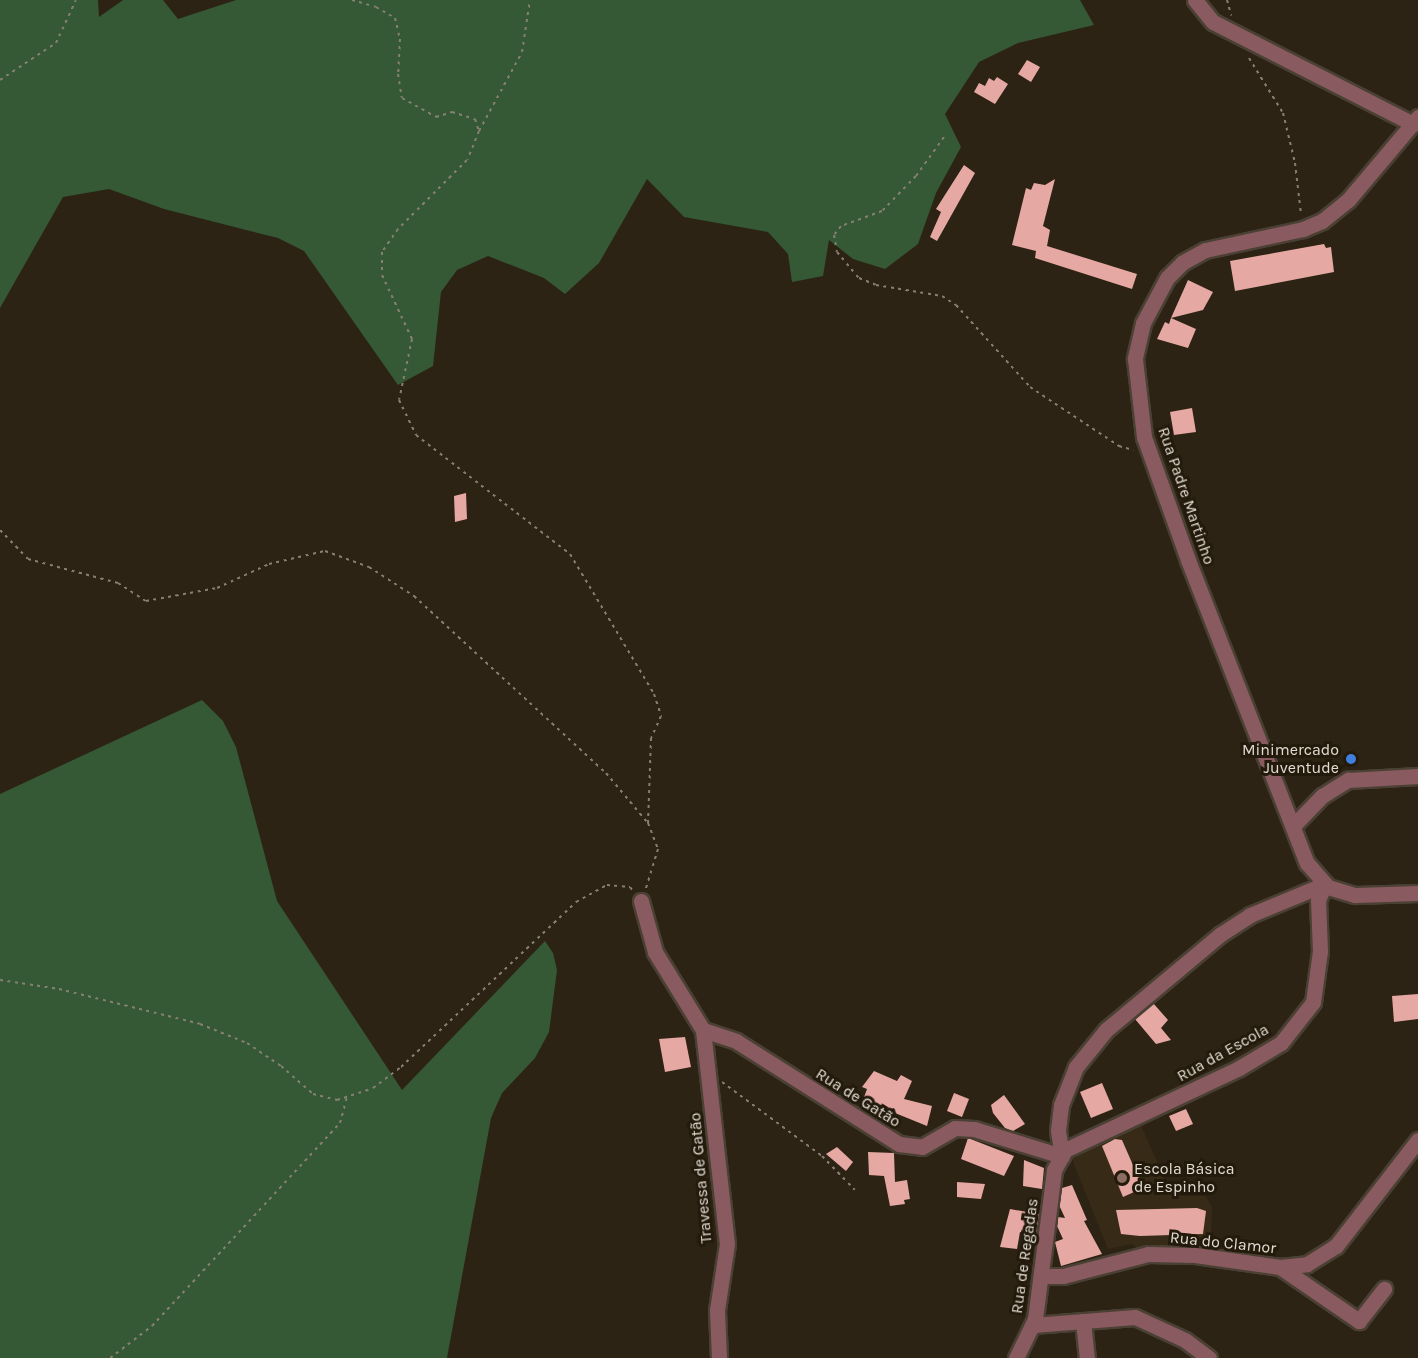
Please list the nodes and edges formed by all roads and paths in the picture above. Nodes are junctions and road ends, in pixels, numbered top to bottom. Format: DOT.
graph roads {
  1 [pos="76,0"];
  2 [pos="352,0"];
  3 [pos="530,0"];
  4 [pos="1195,0"];
  5 [pos="1248,56"];
  6 [pos="0,80"];
  7 [pos="1415,120"];
  8 [pos="479,131"];
  9 [pos="944,137"];
  10 [pos="1303,229"];
  11 [pos="1150,455"];
  12 [pos="0,530"];
  13 [pos="1418,776"];
  14 [pos="648,823"];
  15 [pos="1293,826"];
  16 [pos="1325,885"];
  17 [pos="1418,893"];
  18 [pos="641,901"];
  19 [pos="0,980"];
  20 [pos="703,1030"];
  21 [pos="709,1078"];
  22 [pos="347,1096"];
  23 [pos="1418,1140"];
  24 [pos="1062,1156"];
  25 [pos="855,1190"];
  26 [pos="1280,1267"];
  27 [pos="1041,1276"];
  28 [pos="1384,1289"];
  29 [pos="1083,1321"];
  30 [pos="1033,1325"];
  31 [pos="110,1358"];
  32 [pos="719,1358"];
  33 [pos="1016,1358"];
  34 [pos="1087,1358"];
  35 [pos="1209,1358"];
  1 -- 6 [label="path"];
  2 -- 8 [label="path"];
  3 -- 8 [label="path"];
  4 -- 7 [label="street"];
  5 -- 10 [label="path"];
  7 -- 10 [label="street, Rua Padre Martinho"];
  8 -- 14 [label="path"];
  9 -- 11 [label="path"];
  10 -- 11 [label="street, Rua Padre Martinho"];
  11 -- 15 [label="street, Rua Padre Martinho"];
  12 -- 14 [label="path"];
  13 -- 15 [label="street"];
  14 -- 18 [label="path"];
  15 -- 16 [label="street, Rua Padre Martinho"];
  16 -- 17 [label="street"];
  16 -- 24 [label="street"];
  16 -- 24 [label="street, Rua da Escola"];
  18 -- 20 [label="street"];
  18 -- 22 [label="path"];
  19 -- 22 [label="path"];
  20 -- 21 [label="street, Travessa de Gatão"];
  20 -- 24 [label="street, Rua de Gatão"];
  21 -- 25 [label="path"];
  21 -- 32 [label="street, Travessa de Gatão"];
  22 -- 31 [label="path"];
  23 -- 26 [label="street, Rua do Clamor"];
  24 -- 27 [label="street, Rua de Regadas"];
  26 -- 27 [label="street, Rua do Clamor"];
  26 -- 28 [label="street"];
  27 -- 30 [label="street, Rua de Regadas"];
  29 -- 30 [label="street"];
  29 -- 34 [label="street"];
  29 -- 35 [label="street"];
  30 -- 33 [label="street, Rua de Regadas"];
}
